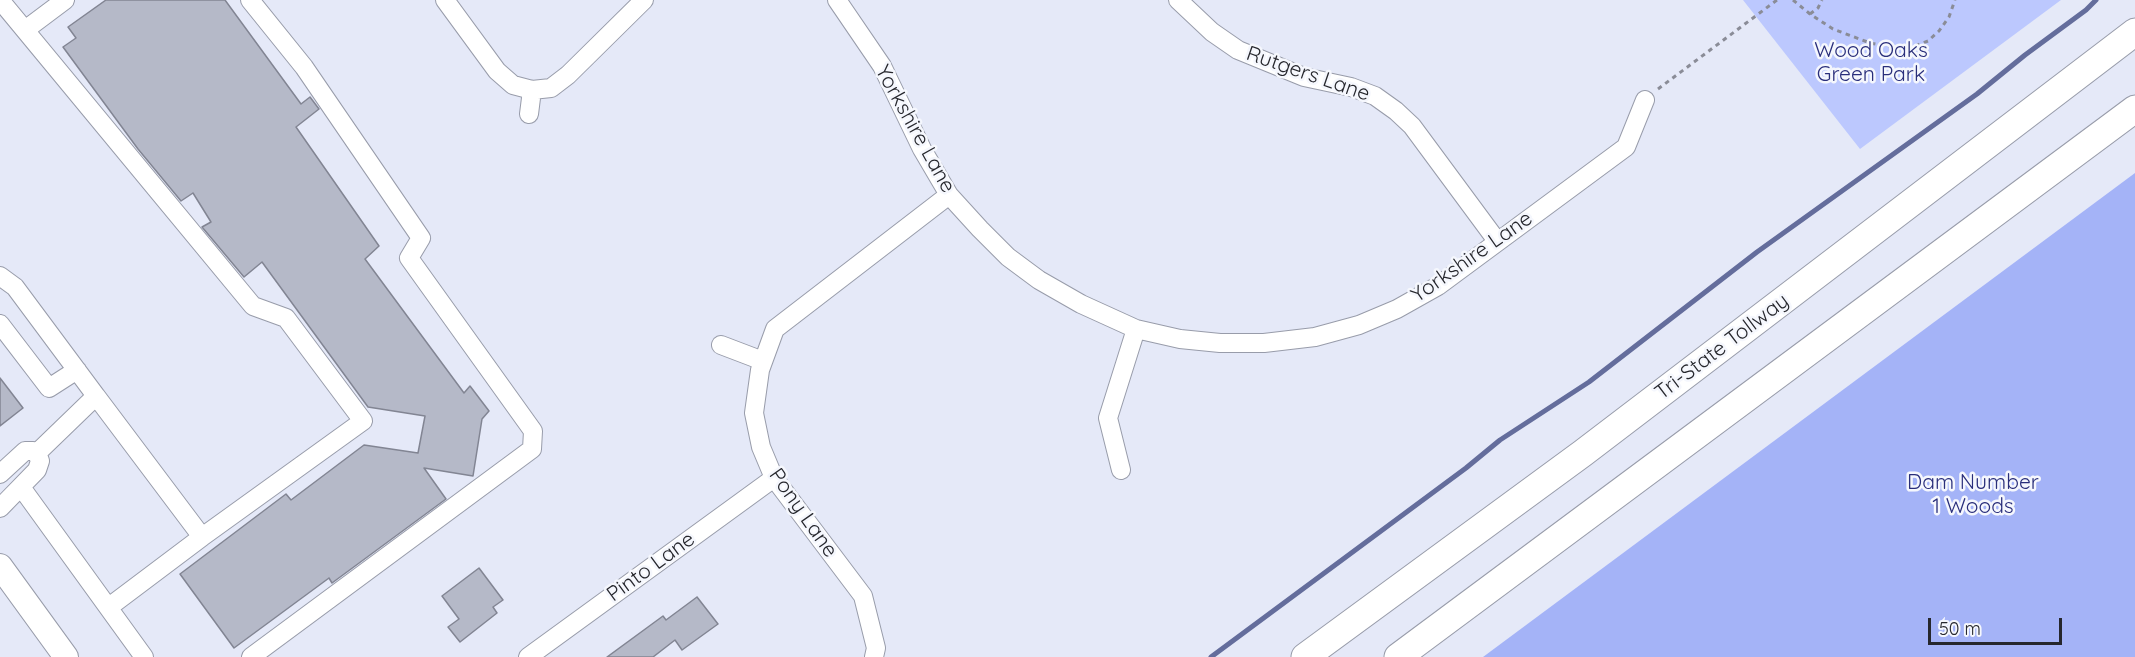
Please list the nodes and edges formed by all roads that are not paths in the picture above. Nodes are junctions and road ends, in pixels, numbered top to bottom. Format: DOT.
graph roads {
  1 [pos="0,0"];
  2 [pos="65,0"];
  3 [pos="250,0"];
  4 [pos="445,0"];
  5 [pos="644,0"];
  6 [pos="837,0"];
  7 [pos="1178,0"];
  8 [pos="25,30"];
  9 [pos="2135,32"];
  10 [pos="532,90"];
  11 [pos="1645,100"];
  12 [pos="2135,110"];
  13 [pos="529,114"];
  14 [pos="949,195"];
  15 [pos="1497,241"];
  16 [pos="0,278"];
  17 [pos="0,324"];
  18 [pos="1136,328"];
  19 [pos="721,345"];
  20 [pos="763,361"];
  21 [pos="77,370"];
  22 [pos="96,396"];
  23 [pos="37,453"];
  24 [pos="1121,470"];
  25 [pos="0,474"];
  26 [pos="774,478"];
  27 [pos="21,487"];
  28 [pos="0,508"];
  29 [pos="202,537"];
  30 [pos="0,566"];
  31 [pos="109,607"];
  32 [pos="66,657"];
  33 [pos="144,657"];
  34 [pos="251,657"];
  35 [pos="528,657"];
  36 [pos="874,657"];
  37 [pos="1305,657"];
  38 [pos="1398,657"];
  1 -- 8 [label="street"];
  2 -- 8 [label="street"];
  3 -- 34 [label="street"];
  4 -- 10 [label="street"];
  5 -- 10 [label="street"];
  6 -- 14 [label="street, Yorkshire Lane"];
  7 -- 15 [label="street, Rutgers Lane"];
  8 -- 29 [label="street"];
  9 -- 37 [label="highway, Tri-State Tollway"];
  10 -- 13 [label="street"];
  11 -- 15 [label="street, Yorkshire Lane"];
  12 -- 38 [label="highway"];
  14 -- 18 [label="street, Yorkshire Lane"];
  14 -- 20 [label="street, Pony Lane"];
  15 -- 18 [label="street, Yorkshire Lane"];
  16 -- 21 [label="street"];
  17 -- 21 [label="street"];
  18 -- 24 [label="street"];
  19 -- 20 [label="street"];
  20 -- 26 [label="street, Pony Lane"];
  21 -- 22 [label="street"];
  22 -- 23 [label="street"];
  22 -- 29 [label="street"];
  23 -- 25 [label="street"];
  23 -- 27 [label="street"];
  26 -- 35 [label="street, Pinto Lane"];
  26 -- 36 [label="street, Pony Lane"];
  27 -- 28 [label="street"];
  27 -- 31 [label="street"];
  29 -- 31 [label="street"];
  30 -- 32 [label="main road"];
  31 -- 33 [label="street"];
}
